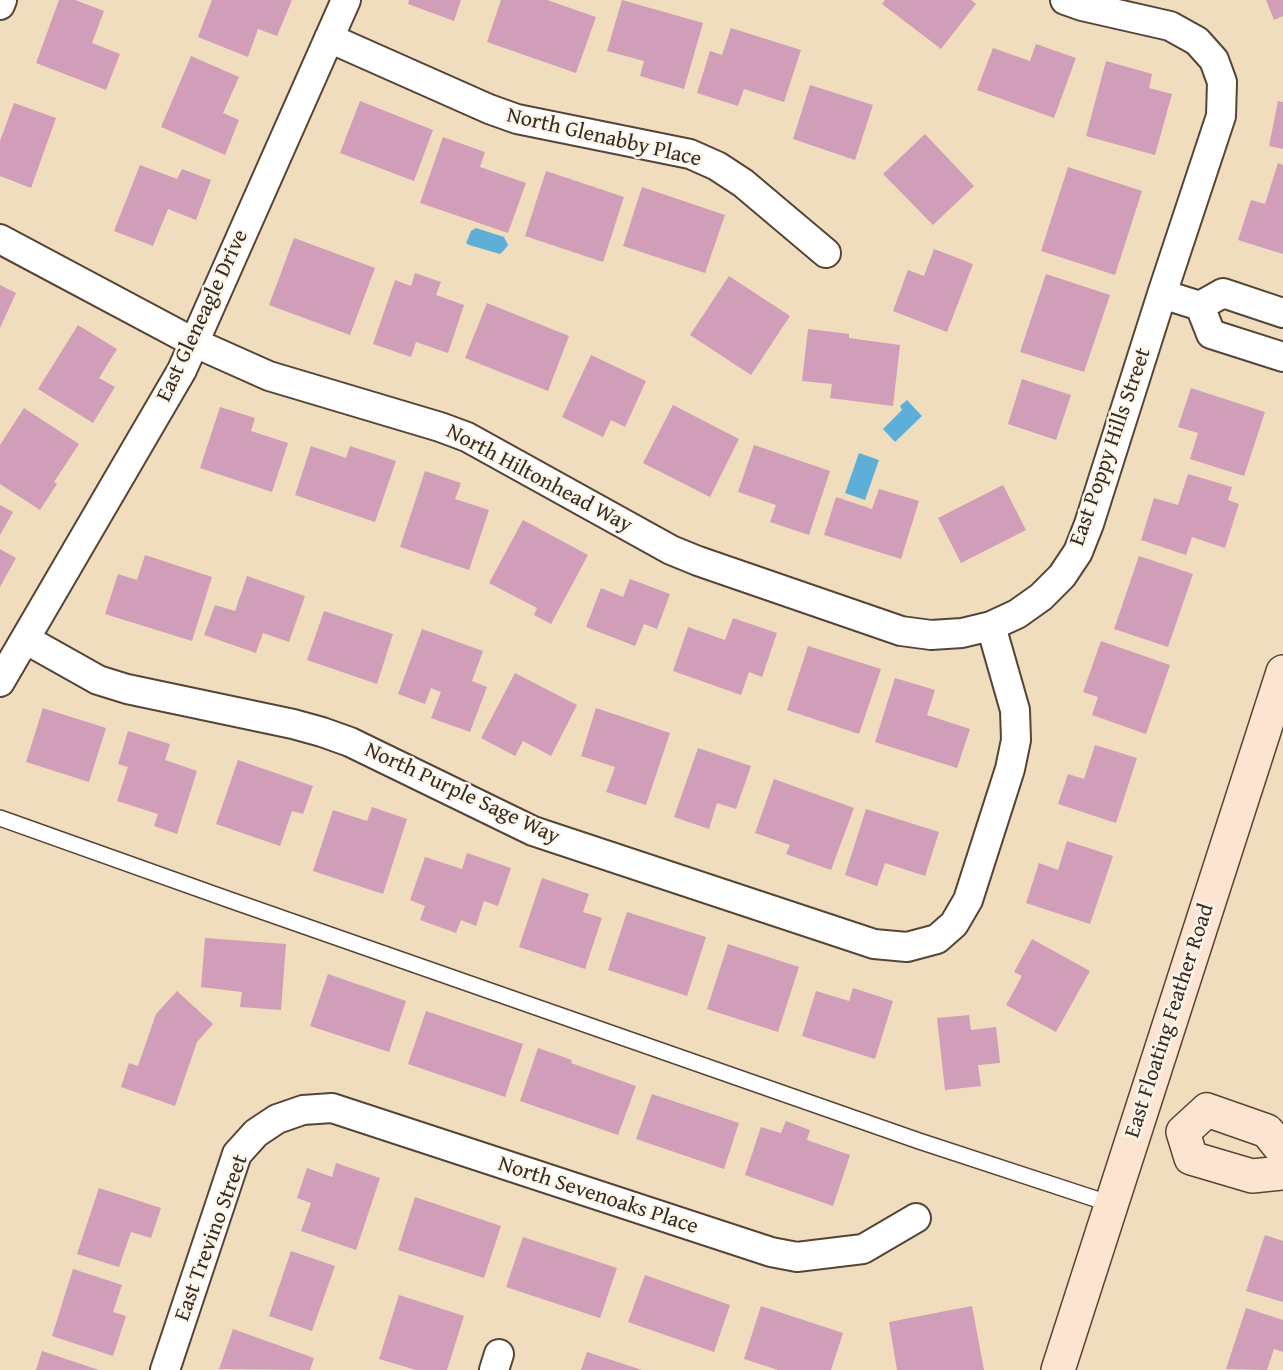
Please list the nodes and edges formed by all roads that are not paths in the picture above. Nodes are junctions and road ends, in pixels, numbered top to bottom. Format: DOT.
graph roads {
  1 [pos="2,0"];
  2 [pos="346,0"];
  3 [pos="1065,0"];
  4 [pos="0,5"];
  5 [pos="329,38"];
  6 [pos="0,239"];
  7 [pos="826,253"];
  8 [pos="1162,294"];
  9 [pos="1200,306"];
  10 [pos="1283,313"];
  11 [pos="195,343"];
  12 [pos="1283,357"];
  13 [pos="991,626"];
  14 [pos="25,639"];
  15 [pos="1283,672"];
  16 [pos="0,682"];
  17 [pos="0,818"];
  18 [pos="1139,1118"];
  19 [pos="277,1119"];
  20 [pos="1183,1132"];
  21 [pos="1283,1151"];
  22 [pos="1283,1173"];
  23 [pos="1111,1204"];
  24 [pos="915,1218"];
  25 [pos="165,1370"];
  26 [pos="1058,1370"];
  1 -- 4 [label="street"];
  2 -- 5 [label="street, East Gleneagle Drive"];
  3 -- 8 [label="street, East Poppy Hills Street"];
  5 -- 7 [label="street, North Glenabby Place"];
  5 -- 11 [label="street, East Gleneagle Drive"];
  6 -- 11 [label="street, North Hiltonhead Way"];
  8 -- 9 [label="street"];
  8 -- 13 [label="street, East Poppy Hills Street"];
  9 -- 10 [label="street"];
  9 -- 12 [label="street"];
  11 -- 13 [label="street, North Hiltonhead Way"];
  11 -- 14 [label="street, East Gleneagle Drive"];
  13 -- 14 [label="street, North Purple Sage Way"];
  14 -- 16 [label="street, East Gleneagle Drive"];
  15 -- 18 [label="main road, East Floating Feather Road"];
  17 -- 23 [label="lane"];
  18 -- 20 [label="main road"];
  18 -- 23 [label="main road, East Floating Feather Road"];
  19 -- 24 [label="street, North Sevenoaks Place"];
  19 -- 25 [label="street, East Trevino Street"];
  20 -- 21 [label="main road"];
  20 -- 22 [label="main road"];
  23 -- 26 [label="main road, East Floating Feather Road"];
}
